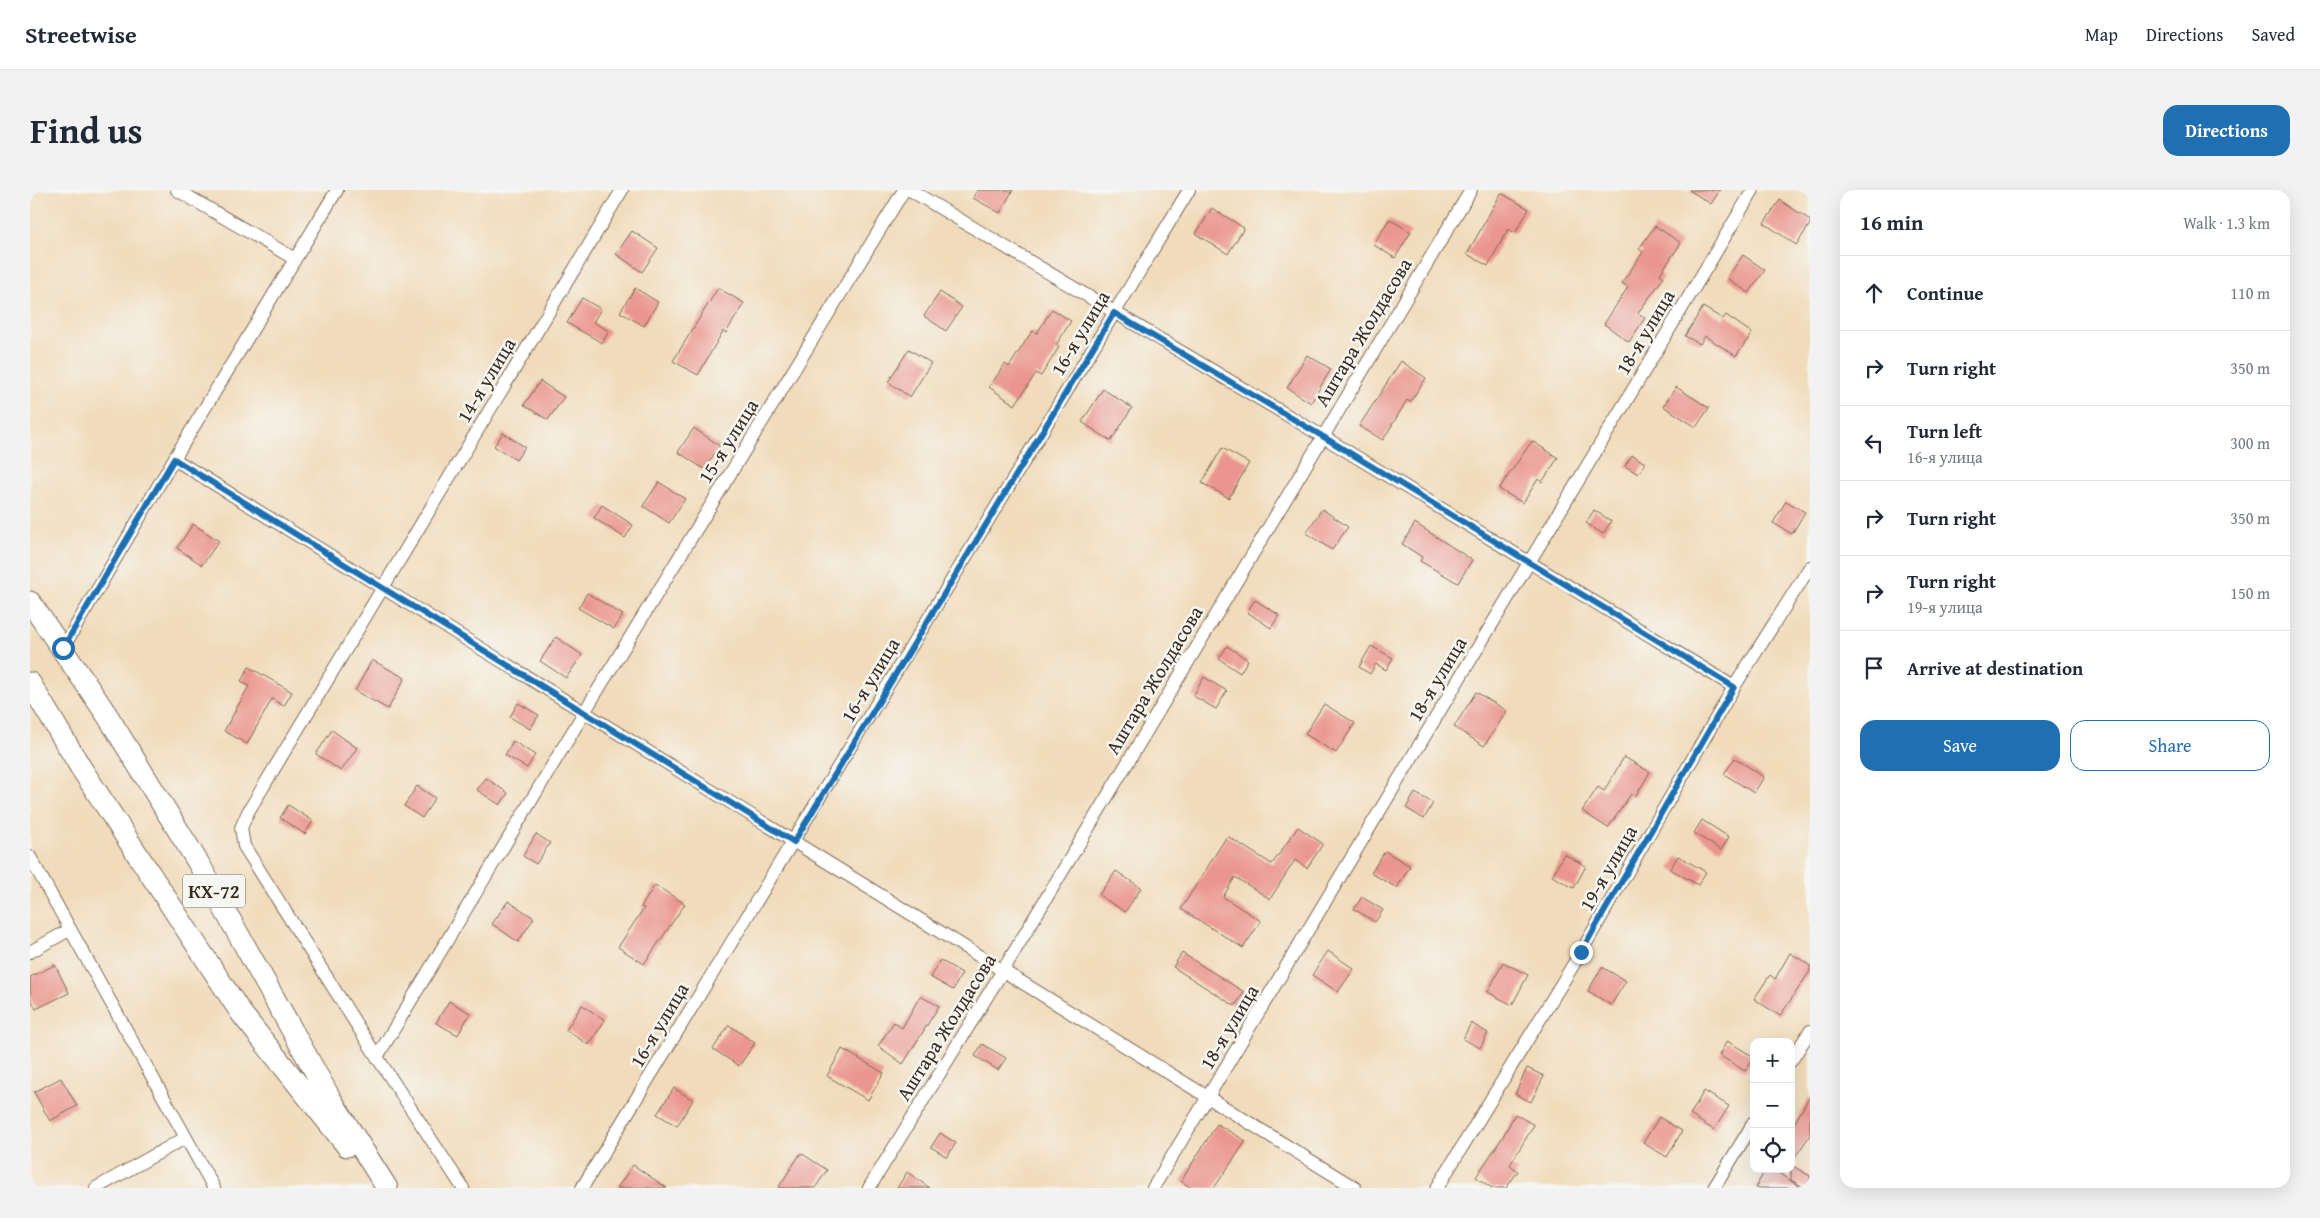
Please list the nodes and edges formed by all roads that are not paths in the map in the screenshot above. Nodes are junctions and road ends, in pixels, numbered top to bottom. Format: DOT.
graph roads {
  1 [pos="177,190"];
  2 [pos="337,190"];
  3 [pos="622,190"];
  4 [pos="904,190"];
  5 [pos="910,190"];
  6 [pos="1189,190"];
  7 [pos="1471,190"];
  8 [pos="1753,190"];
  9 [pos="295,259"];
  10 [pos="1114,313"];
  11 [pos="1322,436"];
  12 [pos="174,459"];
  13 [pos="1528,563"];
  14 [pos="1810,567"];
  15 [pos="382,588"];
  16 [pos="30,602"];
  17 [pos="63,648"];
  18 [pos="30,682"];
  19 [pos="1734,687"];
  20 [pos="584,711"];
  21 [pos="794,842"];
  22 [pos="30,857"];
  23 [pos="70,930"];
  24 [pos="30,952"];
  25 [pos="1002,972"];
  26 [pos="1810,1030"];
  27 [pos="1795,1054"];
  28 [pos="377,1057"];
  29 [pos="1209,1097"];
  30 [pos="1750,1128"];
  31 [pos="185,1138"];
  32 [pos="96,1188"];
  33 [pos="214,1188"];
  34 [pos="380,1188"];
  35 [pos="387,1188"];
  36 [pos="463,1188"];
  37 [pos="582,1188"];
  38 [pos="869,1188"];
  39 [pos="1153,1188"];
  40 [pos="1355,1188"];
  41 [pos="1437,1188"];
  42 [pos="1714,1188"];
  1 -- 9 [label="street"];
  2 -- 9 [label="street"];
  3 -- 15 [label="street, 14-я улица"];
  4 -- 20 [label="street, 15-я улица"];
  5 -- 10 [label="street"];
  6 -- 10 [label="street, 16-я улица"];
  7 -- 11 [label="street, Аштара Жолдасова"];
  8 -- 13 [label="street, 18-я улица"];
  9 -- 12 [label="street"];
  10 -- 11 [label="street"];
  10 -- 21 [label="street, 16-я улица"];
  11 -- 13 [label="street"];
  11 -- 25 [label="street, Аштара Жолдасова"];
  12 -- 15 [label="street"];
  12 -- 17 [label="street"];
  13 -- 19 [label="street"];
  13 -- 29 [label="street, 18-я улица"];
  14 -- 19 [label="street, 19-я улица"];
  15 -- 20 [label="street"];
  15 -- 28 [label="street, 14-я улица"];
  16 -- 17 [label="main road, КХ-72"];
  17 -- 35 [label="main road, КХ-72"];
  18 -- 34 [label="main road, КХ-72"];
  19 -- 41 [label="street, 19-я улица"];
  20 -- 21 [label="street"];
  20 -- 28 [label="street, 15-я улица"];
  21 -- 25 [label="street"];
  21 -- 37 [label="street, 16-я улица"];
  22 -- 23 [label="street"];
  23 -- 24 [label="street"];
  23 -- 31 [label="street"];
  25 -- 29 [label="street"];
  25 -- 38 [label="street, Аштара Жолдасова"];
  26 -- 27 [label="street"];
  28 -- 36 [label="street, 14-я улица"];
  29 -- 39 [label="street, 18-я улица"];
  29 -- 40 [label="street"];
  30 -- 42 [label="street"];
  31 -- 32 [label="street"];
  31 -- 33 [label="street"];
}
